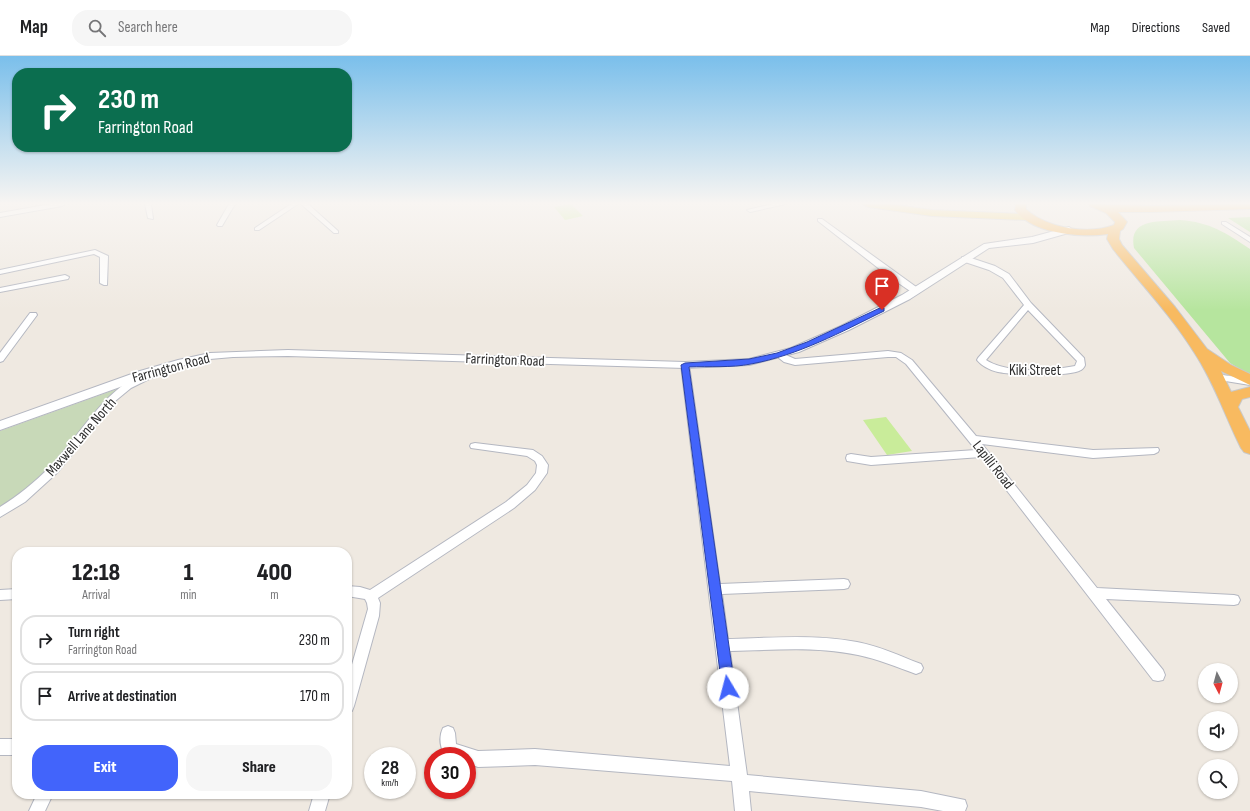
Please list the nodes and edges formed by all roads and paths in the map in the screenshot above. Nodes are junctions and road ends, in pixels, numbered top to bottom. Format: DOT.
graph roads {
  1 [pos="845,239"];
  2 [pos="1005,239"];
  3 [pos="1036,239"];
  4 [pos="1099,239"];
  5 [pos="1113,239"];
  6 [pos="994,244"];
  7 [pos="965,259"];
  8 [pos="1129,261"];
  9 [pos="0,272"];
  10 [pos="65,277"];
  11 [pos="104,283"];
  12 [pos="0,290"];
  13 [pos="916,291"];
  14 [pos="1028,305"];
  15 [pos="33,315"];
  16 [pos="1201,351"];
  17 [pos="779,355"];
  18 [pos="0,360"];
  19 [pos="685,365"];
  20 [pos="166,367"];
  21 [pos="1217,380"];
  22 [pos="1250,381"];
  23 [pos="1250,387"];
  24 [pos="1250,392"];
  25 [pos="1230,408"];
  26 [pos="0,426"];
  27 [pos="973,439"];
  28 [pos="475,446"];
  29 [pos="1250,448"];
  30 [pos="1154,450"];
  31 [pos="983,453"];
  32 [pos="851,458"];
  33 [pos="0,513"];
  34 [pos="844,584"];
  35 [pos="716,589"];
  36 [pos="352,591"];
  37 [pos="1094,593"];
  38 [pos="12,594"];
  39 [pos="0,595"];
  40 [pos="370,596"];
  41 [pos="1234,600"];
  42 [pos="722,645"];
  43 [pos="916,668"];
  44 [pos="1158,675"];
  45 [pos="352,689"];
  46 [pos="448,733"];
  47 [pos="0,747"];
  48 [pos="12,747"];
  49 [pos="739,778"];
  50 [pos="43,799"];
  51 [pos="321,799"];
  52 [pos="959,806"];
  53 [pos="37,811"];
  54 [pos="317,811"];
  55 [pos="743,811"];
  1 -- 13 [label="street"];
  2 -- 6 [label="street, Farrington Road"];
  3 -- 6 [label="street, Farrington Road"];
  4 -- 8 [label="highway"];
  5 -- 8 [label="highway"];
  6 -- 7 [label="street, Farrington Road"];
  7 -- 13 [label="street, Farrington Road"];
  7 -- 14 [label="street, Kiki Street"];
  8 -- 16 [label="highway"];
  9 -- 11 [label="street"];
  10 -- 12 [label="street"];
  13 -- 17 [label="street, Farrington Road"];
  14 -- 14 [label="street, Kiki Street"];
  15 -- 18 [label="street"];
  16 -- 21 [label="highway"];
  16 -- 22 [label="highway"];
  17 -- 19 [label="street, Farrington Road"];
  17 -- 27 [label="street, Lapilli Road"];
  19 -- 20 [label="street, Farrington Road"];
  19 -- 35 [label="street"];
  20 -- 26 [label="street, Farrington Road"];
  20 -- 33 [label="street, Maxwell Lane North"];
  21 -- 22 [label="street"];
  21 -- 23 [label="street"];
  21 -- 25 [label="highway"];
  24 -- 25 [label="highway"];
  25 -- 29 [label="highway"];
  27 -- 30 [label="street"];
  27 -- 31 [label="street, Lapilli Road"];
  28 -- 40 [label="street"];
  31 -- 32 [label="street"];
  31 -- 37 [label="street, Lapilli Road"];
  34 -- 35 [label="street"];
  35 -- 42 [label="street"];
  36 -- 40 [label="street"];
  37 -- 41 [label="street"];
  37 -- 44 [label="street, Lapilli Road"];
  38 -- 39 [label="street"];
  40 -- 45 [label="street"];
  42 -- 43 [label="street"];
  42 -- 49 [label="street"];
  46 -- 49 [label="street"];
  47 -- 48 [label="street"];
  49 -- 52 [label="street"];
  49 -- 55 [label="street"];
  50 -- 53 [label="street"];
  51 -- 54 [label="street"];
}
